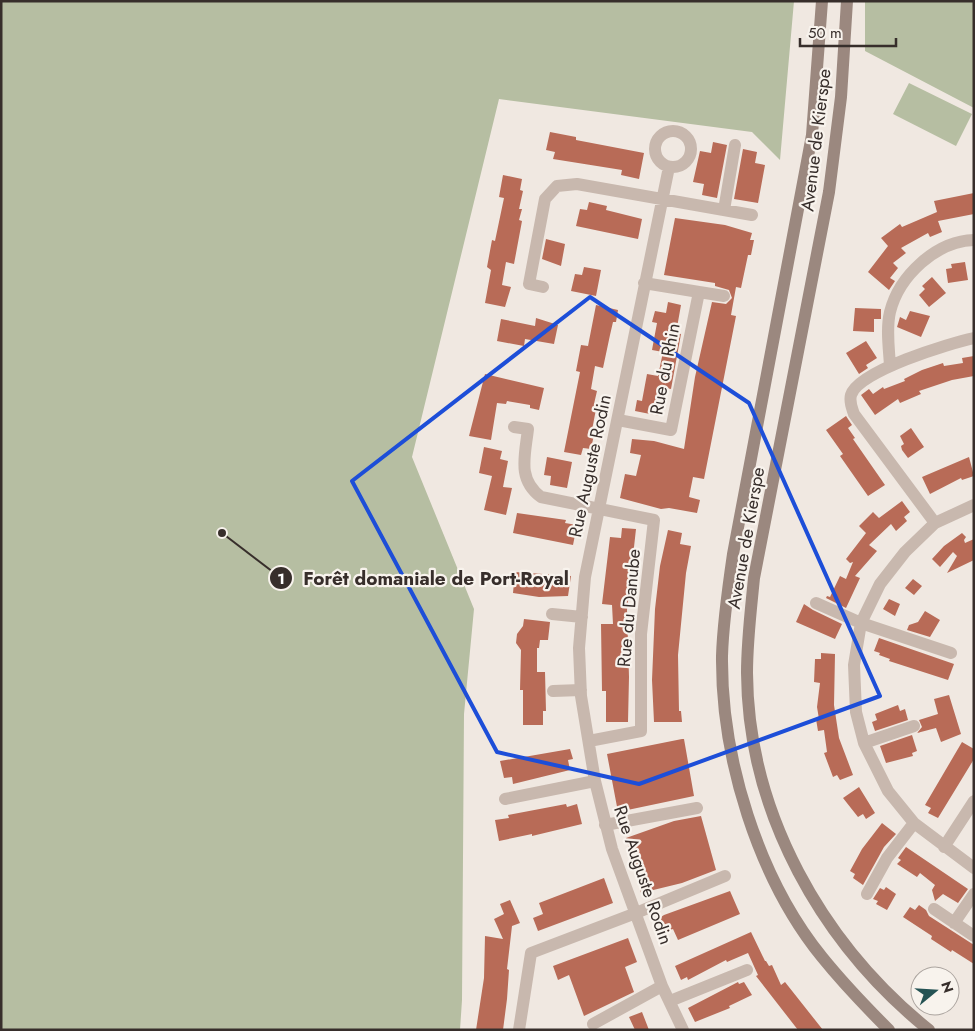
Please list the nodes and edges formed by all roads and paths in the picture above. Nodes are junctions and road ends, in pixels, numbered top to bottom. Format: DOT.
graph roads {
  1 [pos="822,1"];
  2 [pos="847,1"];
  3 [pos="735,145"];
  4 [pos="669,167"];
  5 [pos="661,197"];
  6 [pos="724,210"];
  7 [pos="752,215"];
  8 [pos="974,240"];
  9 [pos="644,283"];
  10 [pos="543,288"];
  11 [pos="699,292"];
  12 [pos="724,296"];
  13 [pos="974,338"];
  14 [pos="890,366"];
  15 [pos="618,420"];
  16 [pos="514,427"];
  17 [pos="974,505"];
  18 [pos="599,510"];
  19 [pos="935,523"];
  20 [pos="816,603"];
  21 [pos="552,614"];
  22 [pos="582,616"];
  23 [pos="861,623"];
  24 [pos="951,653"];
  25 [pos="553,690"];
  26 [pos="581,690"];
  27 [pos="914,726"];
  28 [pos="589,740"];
  29 [pos="864,743"];
  30 [pos="595,780"];
  31 [pos="505,799"];
  32 [pos="974,801"];
  33 [pos="697,808"];
  34 [pos="914,823"];
  35 [pos="606,825"];
  36 [pos="944,847"];
  37 [pos="974,868"];
  38 [pos="726,876"];
  39 [pos="867,894"];
  40 [pos="974,894"];
  41 [pos="934,909"];
  42 [pos="636,914"];
  43 [pos="954,923"];
  44 [pos="974,936"];
  45 [pos="746,970"];
  46 [pos="662,986"];
  47 [pos="670,1001"];
  48 [pos="593,1024"];
  49 [pos="519,1030"];
  50 [pos="683,1030"];
  51 [pos="889,1030"];
  52 [pos="929,1030"];
  1 -- 51 [label="main road, Avenue de Kierspe"];
  2 -- 52 [label="main road, Avenue de Kierspe"];
  3 -- 6 [label="street"];
  4 -- 5 [label="street, Rue Auguste Rodin"];
  5 -- 6 [label="street"];
  5 -- 9 [label="street, Rue Auguste Rodin"];
  5 -- 10 [label="street"];
  6 -- 7 [label="street"];
  8 -- 14 [label="street"];
  9 -- 11 [label="street"];
  9 -- 15 [label="street, Rue Auguste Rodin"];
  11 -- 12 [label="street"];
  11 -- 15 [label="street, Rue du Rhin"];
  13 -- 14 [label="street"];
  14 -- 19 [label="street"];
  15 -- 18 [label="street, Rue Auguste Rodin"];
  16 -- 18 [label="street"];
  17 -- 19 [label="street"];
  18 -- 22 [label="street, Rue Auguste Rodin"];
  18 -- 28 [label="street, Rue du Danube"];
  19 -- 23 [label="street"];
  20 -- 23 [label="street"];
  21 -- 22 [label="street"];
  22 -- 26 [label="street, Rue Auguste Rodin"];
  23 -- 24 [label="street"];
  23 -- 29 [label="street"];
  25 -- 26 [label="street"];
  26 -- 28 [label="street, Rue Auguste Rodin"];
  27 -- 29 [label="street"];
  28 -- 30 [label="street, Rue Auguste Rodin"];
  29 -- 34 [label="street"];
  30 -- 31 [label="street"];
  30 -- 35 [label="street, Rue Auguste Rodin"];
  32 -- 36 [label="street"];
  33 -- 35 [label="street"];
  34 -- 36 [label="street"];
  34 -- 39 [label="street"];
  35 -- 42 [label="street, Rue Auguste Rodin"];
  36 -- 37 [label="street"];
  38 -- 42 [label="street"];
  40 -- 43 [label="street"];
  41 -- 43 [label="street"];
  42 -- 46 [label="street, Rue Auguste Rodin"];
  42 -- 49 [label="street"];
  43 -- 44 [label="street"];
  45 -- 47 [label="street"];
  46 -- 47 [label="street, Rue Auguste Rodin"];
  46 -- 48 [label="street"];
  47 -- 50 [label="street, Rue Auguste Rodin"];
}
